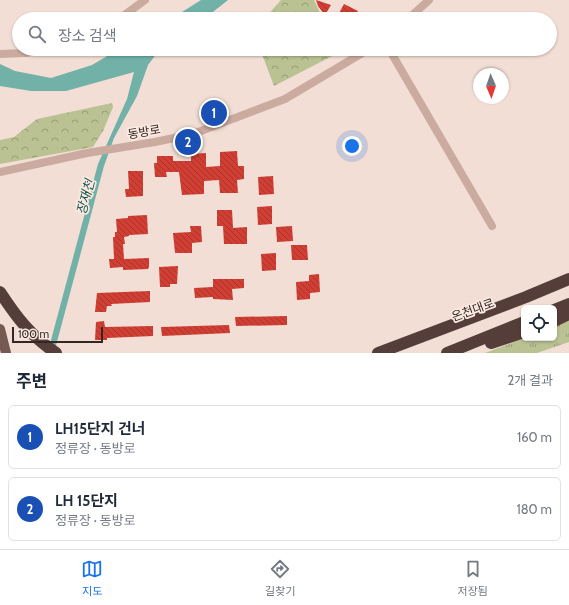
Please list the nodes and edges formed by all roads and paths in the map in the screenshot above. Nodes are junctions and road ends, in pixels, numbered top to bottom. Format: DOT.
graph roads {
  1 [pos="145,0"];
  2 [pos="429,0"];
  3 [pos="129,12"];
  4 [pos="416,12"];
  5 [pos="0,54"];
  6 [pos="12,54"];
  7 [pos="357,56"];
  8 [pos="393,56"];
  9 [pos="0,172"];
  10 [pos="492,226"];
  11 [pos="569,279"];
  12 [pos="569,287"];
  13 [pos="0,292"];
  14 [pos="569,304"];
  15 [pos="557,309"];
  16 [pos="569,314"];
  17 [pos="557,319"];
  18 [pos="521,323"];
  19 [pos="0,329"];
  20 [pos="521,333"];
  21 [pos="460,348"];
  22 [pos="6,353"];
  23 [pos="56,353"];
  24 [pos="378,353"];
  25 [pos="384,353"];
  26 [pos="447,353"];
  1 -- 3 [label="street"];
  2 -- 4 [label="street"];
  5 -- 6 [label="street"];
  7 -- 9 [label="street, 동방로"];
  8 -- 10 [label="street"];
  11 -- 24 [label="highway"];
  12 -- 25 [label="highway, 온천대로"];
  13 -- 23 [label="highway"];
  14 -- 15 [label="highway"];
  16 -- 17 [label="highway"];
  18 -- 21 [label="highway"];
  19 -- 22 [label="main road"];
  20 -- 21 [label="highway"];
  21 -- 26 [label="highway"];
}
